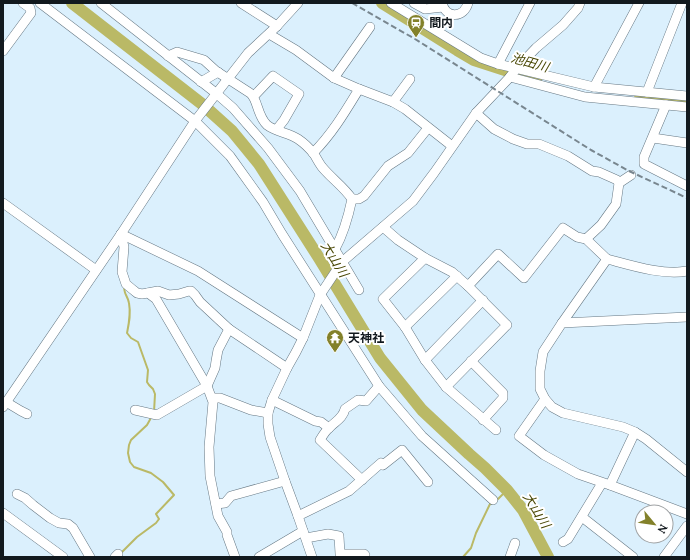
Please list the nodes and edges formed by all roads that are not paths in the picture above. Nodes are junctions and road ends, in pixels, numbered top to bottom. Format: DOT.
graph roads {
  1 [pos="23,3"];
  2 [pos="40,3"];
  3 [pos="101,3"];
  4 [pos="241,3"];
  5 [pos="298,3"];
  6 [pos="391,3"];
  7 [pos="414,3"];
  8 [pos="468,3"];
  9 [pos="530,3"];
  10 [pos="580,3"];
  11 [pos="639,3"];
  12 [pos="681,3"];
  13 [pos="443,5"];
  14 [pos="687,5"];
  15 [pos="277,26"];
  16 [pos="370,27"];
  17 [pos="268,34"];
  18 [pos="3,51"];
  19 [pos="168,56"];
  20 [pos="498,64"];
  21 [pos="218,72"];
  22 [pos="513,73"];
  23 [pos="334,78"];
  24 [pos="228,79"];
  25 [pos="410,79"];
  26 [pos="201,82"];
  27 [pos="594,88"];
  28 [pos="359,89"];
  29 [pos="647,92"];
  30 [pos="216,95"];
  31 [pos="254,96"];
  32 [pos="687,96"];
  33 [pos="392,102"];
  34 [pos="666,105"];
  35 [pos="687,107"];
  36 [pos="476,113"];
  37 [pos="196,119"];
  38 [pos="428,128"];
  39 [pos="277,130"];
  40 [pos="653,138"];
  41 [pos="687,143"];
  42 [pos="452,146"];
  43 [pos="313,153"];
  44 [pos="631,175"];
  45 [pos="619,184"];
  46 [pos="687,186"];
  47 [pos="352,199"];
  48 [pos="3,202"];
  49 [pos="383,227"];
  50 [pos="121,234"];
  51 [pos="586,239"];
  52 [pos="335,249"];
  53 [pos="425,258"];
  54 [pos="608,259"];
  55 [pos="342,262"];
  56 [pos="96,270"];
  57 [pos="687,271"];
  58 [pos="457,276"];
  59 [pos="468,286"];
  60 [pos="359,290"];
  61 [pos="148,293"];
  62 [pos="320,294"];
  63 [pos="483,300"];
  64 [pos="687,317"];
  65 [pos="562,323"];
  66 [pos="405,327"];
  67 [pos="229,329"];
  68 [pos="303,338"];
  69 [pos="425,360"];
  70 [pos="471,361"];
  71 [pos="287,368"];
  72 [pos="207,386"];
  73 [pos="379,386"];
  74 [pos="446,387"];
  75 [pos="212,398"];
  76 [pos="272,400"];
  77 [pos="545,400"];
  78 [pos="5,404"];
  79 [pos="135,410"];
  80 [pos="268,412"];
  81 [pos="27,414"];
  82 [pos="483,420"];
  83 [pos="329,428"];
  84 [pos="496,430"];
  85 [pos="635,432"];
  86 [pos="687,472"];
  87 [pos="362,480"];
  88 [pos="284,481"];
  89 [pos="428,482"];
  90 [pos="606,484"];
  91 [pos="17,494"];
  92 [pos="493,500"];
  93 [pos="216,504"];
  94 [pos="687,514"];
  95 [pos="298,516"];
  96 [pos="582,517"];
  97 [pos="5,518"];
  98 [pos="687,526"];
  99 [pos="304,535"];
  100 [pos="563,542"];
  101 [pos="515,543"];
  102 [pos="62,557"];
  103 [pos="90,557"];
  104 [pos="235,557"];
  105 [pos="259,557"];
  106 [pos="312,557"];
  107 [pos="364,557"];
  108 [pos="510,557"];
  109 [pos="633,557"];
  110 [pos="664,557"];
  1 -- 18 [label="street"];
  2 -- 37 [label="street"];
  3 -- 19 [label="street"];
  4 -- 15 [label="street"];
  5 -- 15 [label="street"];
  6 -- 20 [label="street"];
  7 -- 13 [label="street"];
  8 -- 13 [label="street"];
  9 -- 20 [label="street"];
  10 -- 22 [label="street"];
  11 -- 27 [label="street"];
  12 -- 14 [label="street"];
  12 -- 29 [label="street"];
  15 -- 17 [label="street"];
  16 -- 23 [label="street"];
  17 -- 23 [label="street"];
  17 -- 24 [label="street"];
  19 -- 21 [label="street"];
  19 -- 26 [label="street"];
  20 -- 22 [label="street"];
  21 -- 24 [label="street"];
  21 -- 26 [label="street"];
  22 -- 27 [label="street"];
  22 -- 34 [label="street"];
  22 -- 36 [label="street"];
  23 -- 28 [label="street"];
  24 -- 30 [label="street"];
  24 -- 31 [label="street"];
  25 -- 33 [label="street"];
  26 -- 30 [label="street"];
  27 -- 29 [label="street"];
  28 -- 33 [label="street"];
  28 -- 43 [label="street"];
  29 -- 32 [label="street"];
  30 -- 37 [label="street"];
  30 -- 52 [label="street"];
  31 -- 39 [label="street"];
  31 -- 39 [label="street"];
  33 -- 38 [label="street"];
  34 -- 35 [label="street"];
  34 -- 40 [label="street"];
  36 -- 42 [label="street"];
  36 -- 45 [label="street"];
  37 -- 50 [label="street"];
  37 -- 62 [label="street"];
  38 -- 42 [label="street"];
  38 -- 47 [label="street"];
  39 -- 43 [label="street"];
  40 -- 41 [label="street"];
  40 -- 46 [label="street"];
  42 -- 49 [label="street"];
  43 -- 47 [label="street"];
  44 -- 45 [label="street"];
  45 -- 51 [label="street"];
  47 -- 52 [label="street"];
  48 -- 56 [label="street"];
  49 -- 53 [label="street"];
  49 -- 55 [label="street"];
  50 -- 56 [label="street"];
  50 -- 61 [label="street"];
  50 -- 68 [label="street"];
  51 -- 54 [label="street"];
  51 -- 59 [label="street"];
  52 -- 55 [label="street"];
  53 -- 58 [label="street"];
  53 -- 66 [label="street"];
  54 -- 57 [label="street"];
  54 -- 65 [label="street"];
  55 -- 60 [label="street"];
  55 -- 62 [label="street"];
  56 -- 78 [label="street"];
  58 -- 59 [label="street"];
  58 -- 66 [label="street"];
  59 -- 63 [label="street"];
  61 -- 67 [label="street"];
  61 -- 72 [label="street"];
  62 -- 68 [label="street"];
  62 -- 73 [label="street"];
  63 -- 69 [label="street"];
  63 -- 70 [label="street"];
  64 -- 65 [label="street"];
  65 -- 77 [label="street"];
  66 -- 69 [label="street"];
  67 -- 71 [label="street"];
  67 -- 72 [label="street"];
  68 -- 71 [label="street"];
  69 -- 74 [label="street"];
  70 -- 74 [label="street"];
  70 -- 82 [label="street"];
  71 -- 76 [label="street"];
  72 -- 75 [label="street"];
  72 -- 79 [label="street"];
  73 -- 83 [label="street"];
  73 -- 92 [label="street"];
  74 -- 82 [label="street"];
  75 -- 80 [label="street"];
  75 -- 93 [label="street"];
  76 -- 80 [label="street"];
  76 -- 83 [label="street"];
  77 -- 85 [label="street"];
  77 -- 90 [label="street"];
  78 -- 81 [label="street"];
  80 -- 88 [label="street"];
  82 -- 84 [label="street"];
  83 -- 87 [label="street"];
  85 -- 86 [label="street"];
  85 -- 90 [label="street"];
  87 -- 89 [label="street"];
  87 -- 95 [label="street"];
  88 -- 93 [label="street"];
  88 -- 95 [label="street"];
  90 -- 94 [label="street"];
  90 -- 96 [label="street"];
  91 -- 103 [label="street"];
  93 -- 104 [label="street"];
  95 -- 99 [label="street"];
  96 -- 100 [label="street"];
  96 -- 109 [label="street"];
  97 -- 102 [label="street"];
  98 -- 110 [label="street"];
  99 -- 105 [label="street"];
  99 -- 106 [label="street"];
  99 -- 107 [label="street"];
  101 -- 108 [label="street"];
}
